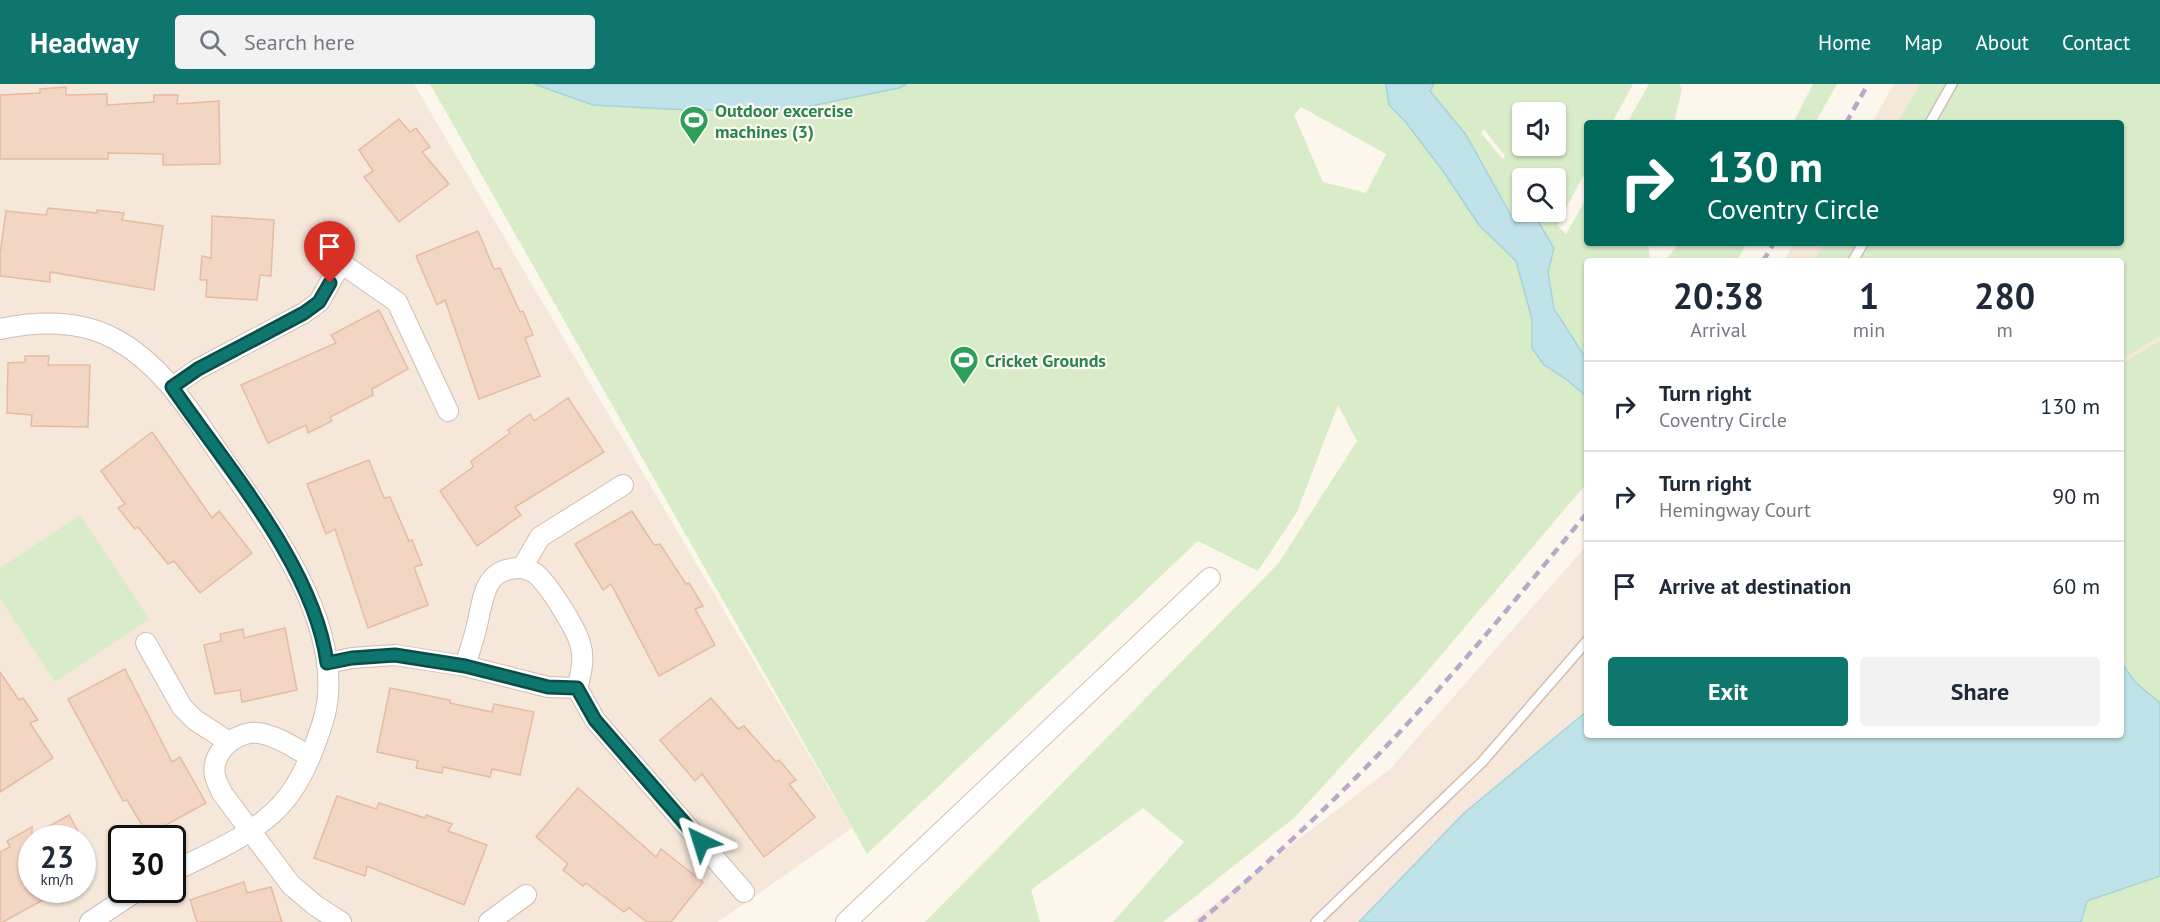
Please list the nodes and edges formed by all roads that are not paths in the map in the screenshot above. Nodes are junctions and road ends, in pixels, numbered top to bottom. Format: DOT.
graph roads {
  1 [pos="1952,84"];
  2 [pos="1932,120"];
  3 [pos="0,329"];
  4 [pos="172,387"];
  5 [pos="448,411"];
  6 [pos="623,485"];
  7 [pos="522,568"];
  8 [pos="1210,578"];
  9 [pos="146,643"];
  10 [pos="1584,644"];
  11 [pos="327,663"];
  12 [pos="465,666"];
  13 [pos="577,688"];
  14 [pos="229,742"];
  15 [pos="310,757"];
  16 [pos="250,830"];
  17 [pos="186,865"];
  18 [pos="744,892"];
  19 [pos="526,895"];
  20 [pos="118,903"];
  21 [pos="90,922"];
  22 [pos="341,922"];
  23 [pos="489,922"];
  24 [pos="846,922"];
  25 [pos="1316,922"];
  1 -- 2 [label="lane"];
  3 -- 4 [label="street"];
  4 -- 5 [label="street"];
  4 -- 11 [label="street"];
  6 -- 7 [label="street"];
  7 -- 12 [label="street"];
  7 -- 13 [label="street"];
  8 -- 24 [label="street"];
  9 -- 14 [label="street"];
  10 -- 25 [label="lane"];
  11 -- 12 [label="street"];
  11 -- 15 [label="street"];
  12 -- 13 [label="street"];
  13 -- 18 [label="street"];
  14 -- 15 [label="street"];
  14 -- 16 [label="street"];
  15 -- 16 [label="street"];
  16 -- 17 [label="street"];
  16 -- 22 [label="street"];
  19 -- 23 [label="street"];
  20 -- 21 [label="street"];
}
